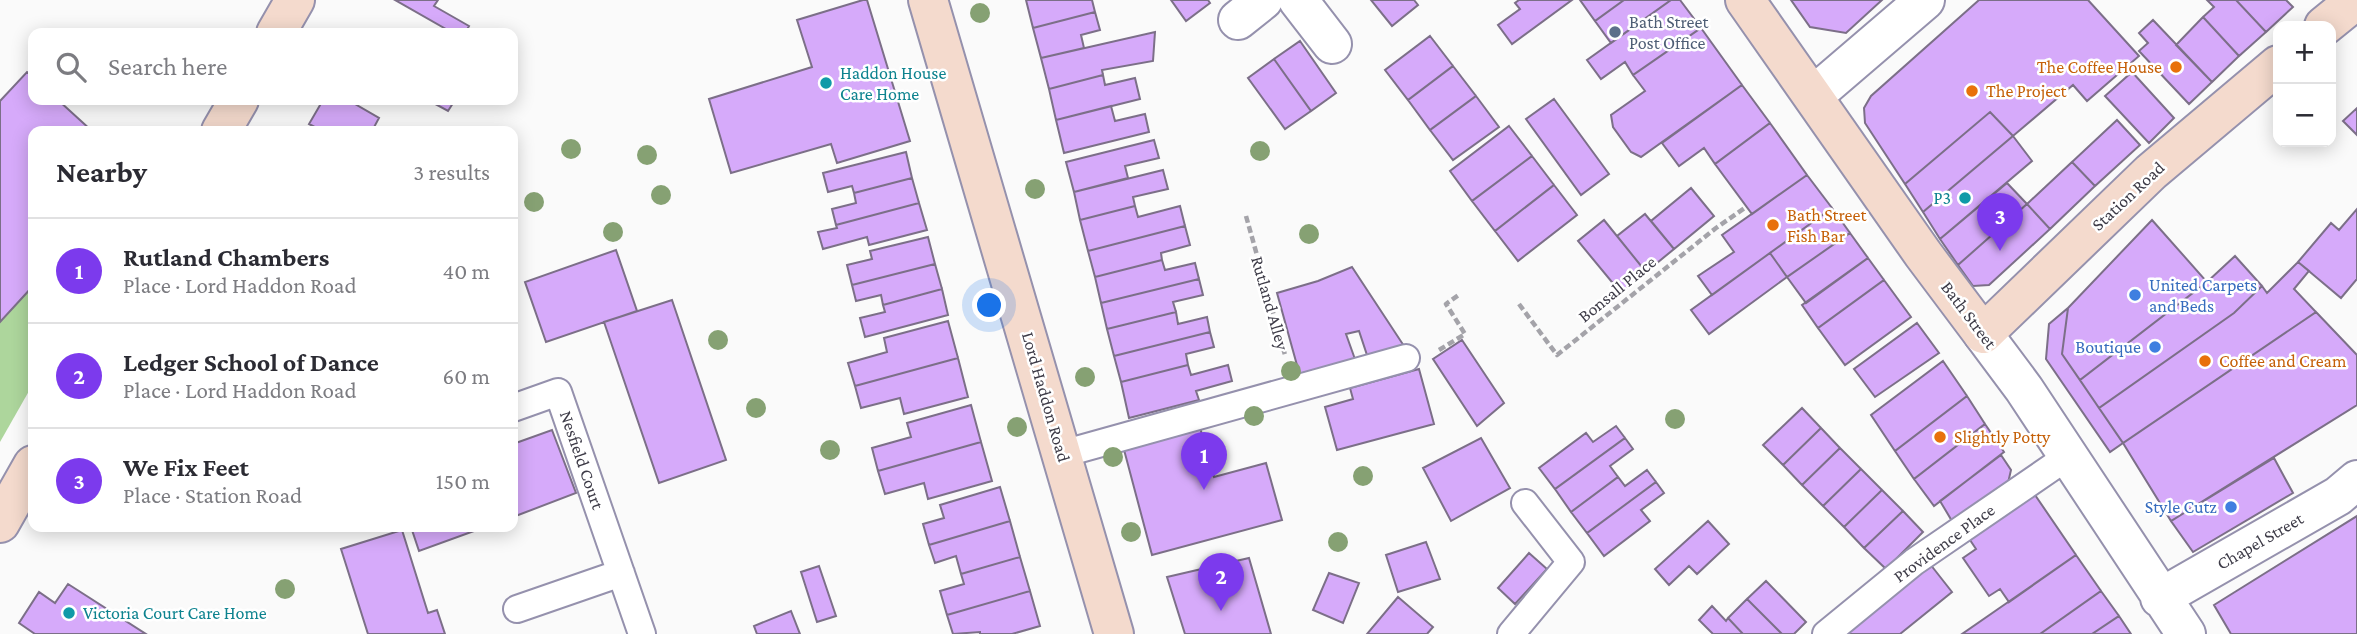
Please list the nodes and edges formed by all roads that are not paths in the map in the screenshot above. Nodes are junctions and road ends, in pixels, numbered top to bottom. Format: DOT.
graph roads {
  1 [pos="295,0"];
  2 [pos="928,0"];
  3 [pos="1298,0"];
  4 [pos="1745,0"];
  5 [pos="1925,0"];
  6 [pos="2356,0"];
  7 [pos="2331,21"];
  8 [pos="279,28"];
  9 [pos="1332,44"];
  10 [pos="2273,69"];
  11 [pos="1813,96"];
  12 [pos="236,105"];
  13 [pos="224,126"];
  14 [pos="1983,334"];
  15 [pos="1406,358"];
  16 [pos="518,406"];
  17 [pos="1062,454"];
  18 [pos="2067,457"];
  19 [pos="28,474"];
  20 [pos="2357,480"];
  21 [pos="1525,503"];
  22 [pos="0,523"];
  23 [pos="621,573"];
  24 [pos="2160,598"];
  25 [pos="517,609"];
  26 [pos="642,634"];
  27 [pos="1114,634"];
  28 [pos="1511,634"];
  29 [pos="1826,634"];
  30 [pos="2186,634"];
  1 -- 8 [label="street"];
  2 -- 17 [label="street, Lord Haddon Road"];
  3 -- 9 [label="street"];
  4 -- 11 [label="street, Bath Street"];
  5 -- 11 [label="street"];
  6 -- 7 [label="street"];
  10 -- 14 [label="street, Station Road"];
  11 -- 14 [label="street, Bath Street"];
  12 -- 13 [label="street"];
  14 -- 18 [label="street, Bath Street"];
  15 -- 17 [label="lane"];
  16 -- 23 [label="lane, Nesfield Court"];
  17 -- 27 [label="street, Lord Haddon Road"];
  18 -- 24 [label="street, Bath Street"];
  18 -- 29 [label="lane, Providence Place"];
  19 -- 22 [label="street"];
  20 -- 24 [label="street, Chapel Street"];
  21 -- 28 [label="lane"];
  23 -- 25 [label="lane"];
  23 -- 26 [label="lane, Nesfield Court"];
  24 -- 30 [label="street, Bath Street"];
}
